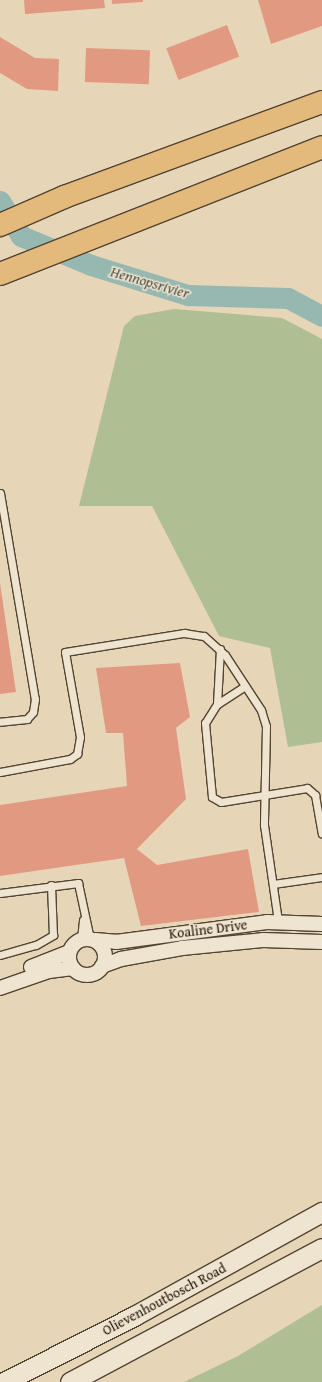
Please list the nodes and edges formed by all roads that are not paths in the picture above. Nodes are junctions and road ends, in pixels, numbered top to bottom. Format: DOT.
graph roads {
  1 [pos="322,102"];
  2 [pos="322,146"];
  3 [pos="0,225"];
  4 [pos="0,274"];
  5 [pos="0,494"];
  6 [pos="220,649"];
  7 [pos="246,686"];
  8 [pos="217,704"];
  9 [pos="0,722"];
  10 [pos="0,772"];
  11 [pos="263,795"];
  12 [pos="322,833"];
  13 [pos="322,877"];
  14 [pos="273,884"];
  15 [pos="51,885"];
  16 [pos="0,894"];
  17 [pos="278,921"];
  18 [pos="322,924"];
  19 [pos="89,939"];
  20 [pos="279,940"];
  21 [pos="322,942"];
  22 [pos="69,952"];
  23 [pos="0,955"];
  24 [pos="102,966"];
  25 [pos="73,968"];
  26 [pos="0,978"];
  27 [pos="0,988"];
  28 [pos="322,1212"];
  29 [pos="322,1248"];
  30 [pos="4,1382"];
  31 [pos="70,1382"];
  1 -- 3 [label="highway"];
  2 -- 4 [label="highway"];
  5 -- 9 [label="lane"];
  6 -- 7 [label="lane"];
  6 -- 8 [label="lane"];
  6 -- 10 [label="lane"];
  7 -- 8 [label="lane"];
  7 -- 11 [label="lane"];
  8 -- 11 [label="lane"];
  11 -- 12 [label="lane"];
  11 -- 14 [label="lane"];
  13 -- 14 [label="lane"];
  14 -- 17 [label="lane"];
  15 -- 16 [label="lane"];
  15 -- 19 [label="lane"];
  15 -- 23 [label="lane"];
  17 -- 18 [label="street, Koaline Drive"];
  17 -- 19 [label="street, Koaline Drive"];
  17 -- 20 [label="street"];
  19 -- 22 [label="street"];
  19 -- 24 [label="street"];
  20 -- 21 [label="street, Koaline Drive"];
  20 -- 24 [label="street, Koaline Drive"];
  22 -- 25 [label="street"];
  22 -- 26 [label="street"];
  24 -- 25 [label="street"];
  25 -- 27 [label="street"];
  28 -- 30 [label="main road, Olievenhoutbosch Road"];
  29 -- 31 [label="main road"];
}
